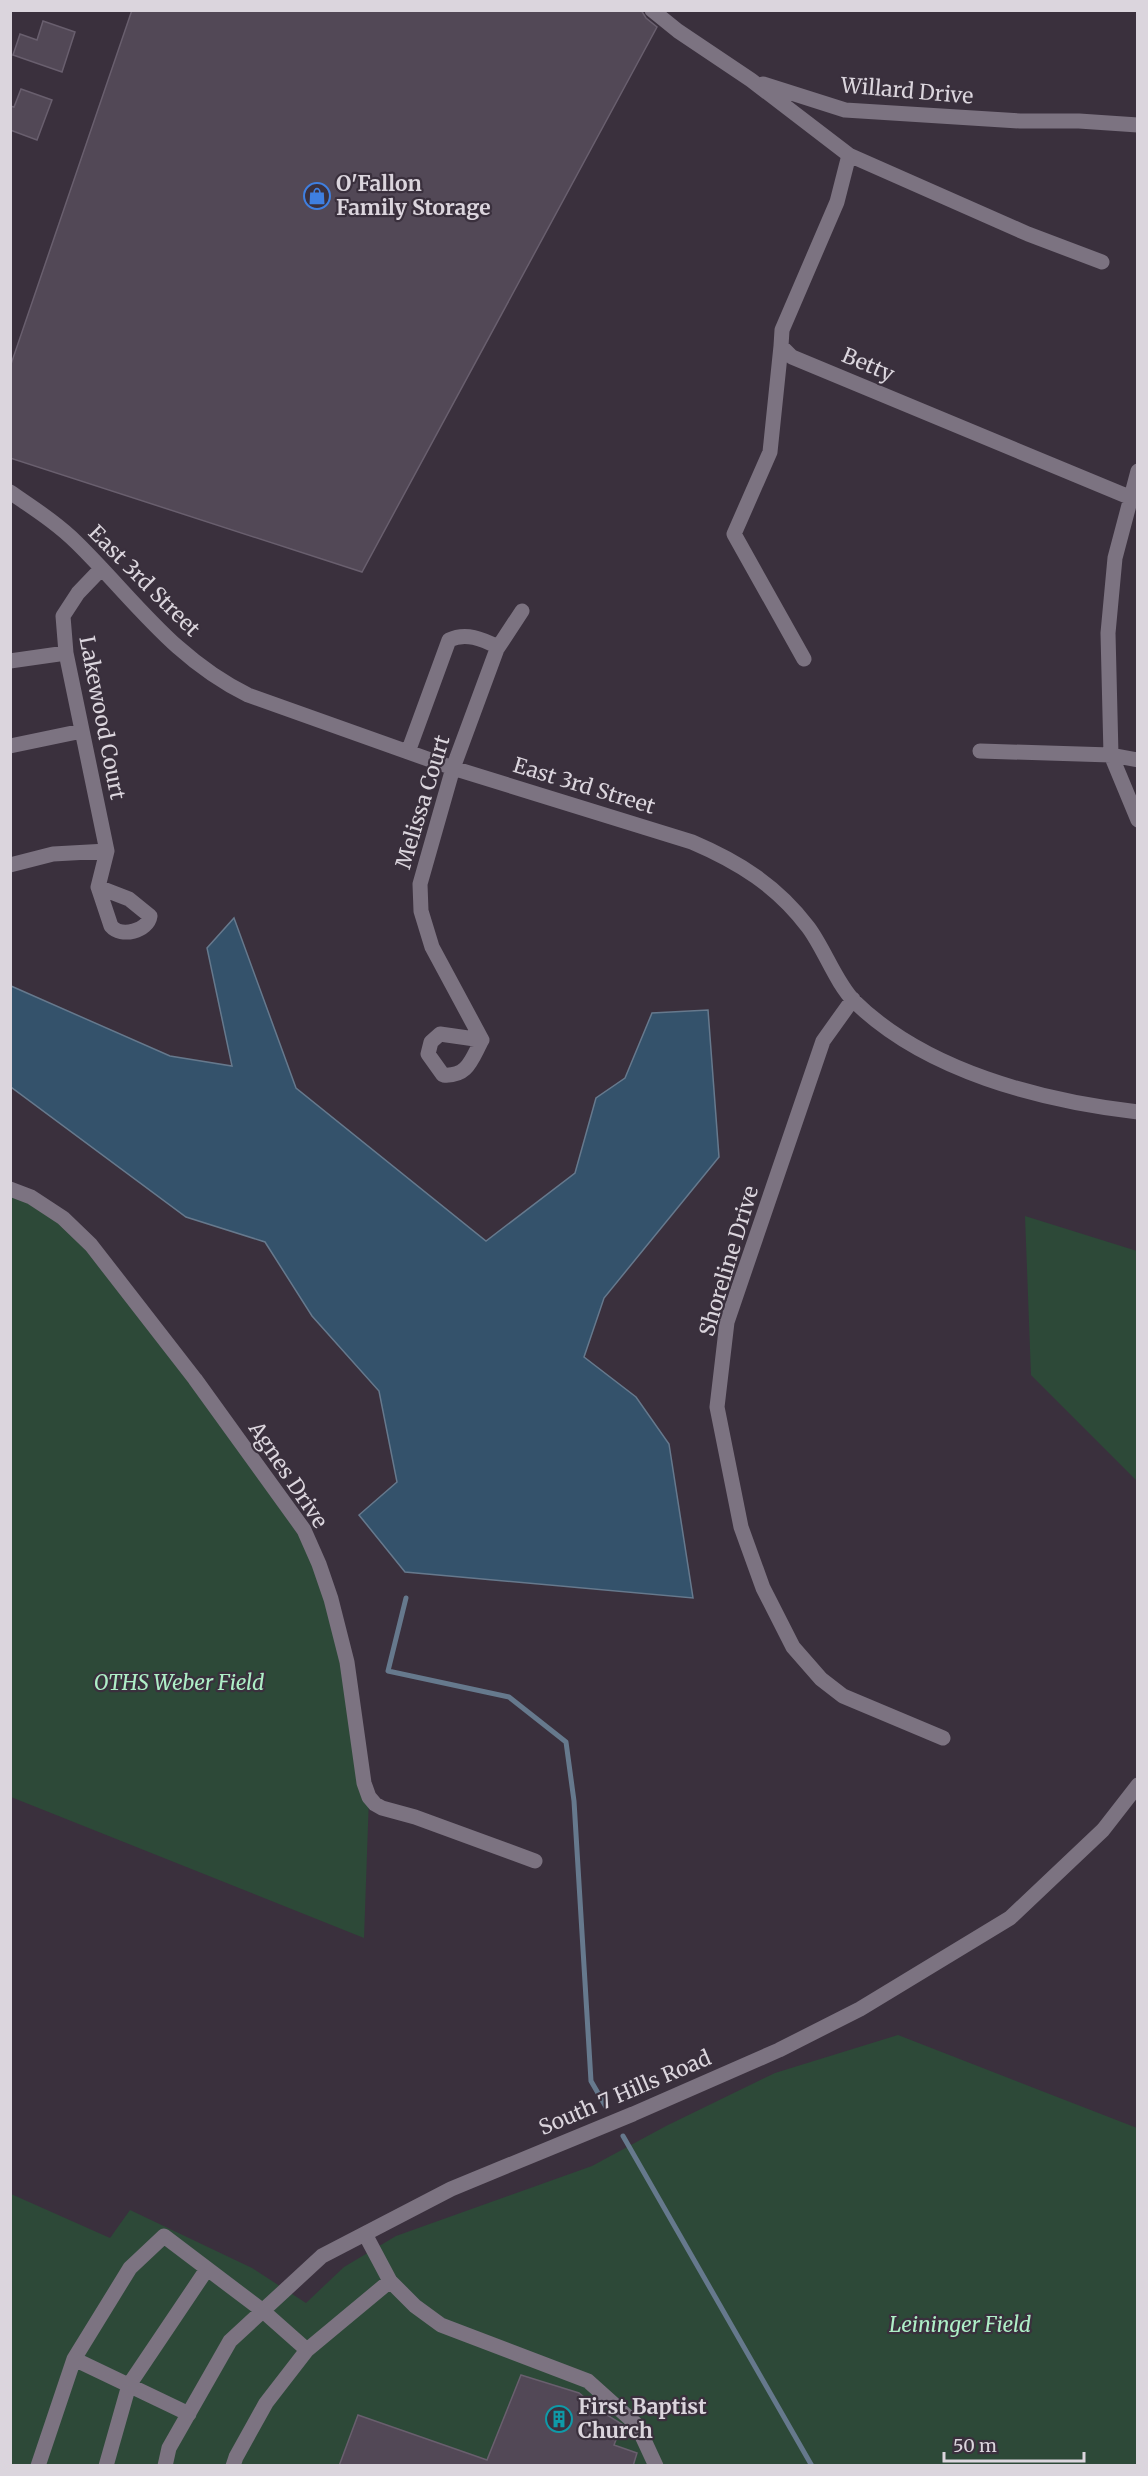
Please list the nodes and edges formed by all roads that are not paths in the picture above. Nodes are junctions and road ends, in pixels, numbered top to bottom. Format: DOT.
graph roads {
  1 [pos="652,10"];
  2 [pos="751,80"];
  3 [pos="1137,125"];
  4 [pos="849,155"];
  5 [pos="1102,262"];
  6 [pos="781,346"];
  7 [pos="1137,471"];
  8 [pos="10,492"];
  9 [pos="1130,497"];
  10 [pos="101,569"];
  11 [pos="522,611"];
  12 [pos="498,647"];
  13 [pos="66,653"];
  14 [pos="804,659"];
  15 [pos="10,661"];
  16 [pos="82,731"];
  17 [pos="10,746"];
  18 [pos="408,752"];
  19 [pos="980,752"];
  20 [pos="1111,755"];
  21 [pos="1137,760"];
  22 [pos="453,768"];
  23 [pos="1137,820"];
  24 [pos="107,850"];
  25 [pos="10,865"];
  26 [pos="98,887"];
  27 [pos="853,999"];
  28 [pos="482,1040"];
  29 [pos="1137,1112"];
  30 [pos="10,1189"];
  31 [pos="944,1738"];
  32 [pos="1137,1785"];
  33 [pos="535,1861"];
  34 [pos="365,2234"];
  35 [pos="207,2269"];
  36 [pos="390,2281"];
  37 [pos="263,2311"];
  38 [pos="307,2350"];
  39 [pos="74,2359"];
  40 [pos="129,2385"];
  41 [pos="189,2414"];
  42 [pos="38,2466"];
  43 [pos="106,2466"];
  44 [pos="165,2466"];
  45 [pos="233,2466"];
  46 [pos="656,2466"];
  1 -- 2 [label="street"];
  2 -- 3 [label="street, Willard Drive"];
  2 -- 4 [label="street"];
  4 -- 5 [label="street"];
  4 -- 6 [label="street"];
  6 -- 9 [label="street, Betty"];
  6 -- 14 [label="street"];
  7 -- 9 [label="street"];
  8 -- 10 [label="street, East 3rd Street"];
  9 -- 20 [label="street"];
  10 -- 13 [label="street, Lakewood Court"];
  10 -- 18 [label="street, East 3rd Street"];
  11 -- 12 [label="street, Melissa Court"];
  12 -- 18 [label="street"];
  12 -- 22 [label="street, Melissa Court"];
  13 -- 15 [label="street"];
  13 -- 16 [label="street, Lakewood Court"];
  16 -- 17 [label="street"];
  16 -- 24 [label="street, Lakewood Court"];
  18 -- 22 [label="street, East 3rd Street"];
  19 -- 20 [label="street"];
  20 -- 21 [label="street"];
  20 -- 23 [label="street"];
  22 -- 27 [label="street, East 3rd Street"];
  22 -- 28 [label="street, Melissa Court"];
  24 -- 25 [label="street"];
  24 -- 26 [label="street, Lakewood Court"];
  27 -- 29 [label="street, East 3rd Street"];
  27 -- 31 [label="street, Shoreline Drive"];
  30 -- 33 [label="street, Agnes Drive"];
  32 -- 34 [label="street, South 7 Hills Road"];
  34 -- 36 [label="street"];
  34 -- 37 [label="street, South 7 Hills Road"];
  35 -- 37 [label="street"];
  35 -- 39 [label="street"];
  35 -- 40 [label="street"];
  36 -- 38 [label="street"];
  36 -- 46 [label="street"];
  37 -- 38 [label="street"];
  37 -- 41 [label="street, South 7 Hills Road"];
  38 -- 45 [label="street"];
  39 -- 40 [label="street"];
  39 -- 42 [label="street"];
  40 -- 41 [label="street"];
  40 -- 43 [label="street"];
  41 -- 44 [label="street, South 7 Hills Road"];
}
